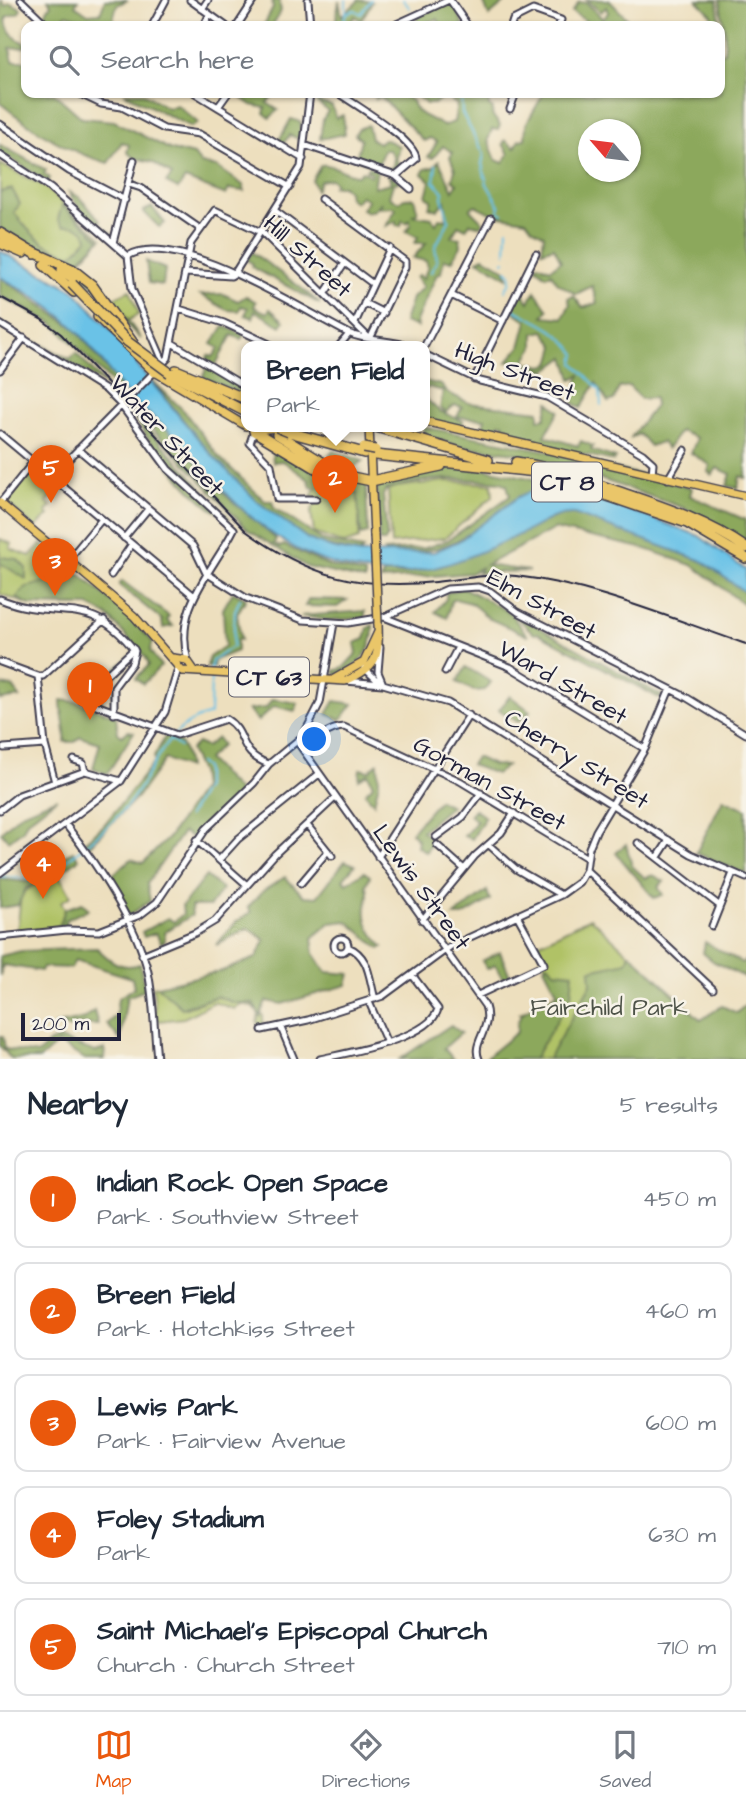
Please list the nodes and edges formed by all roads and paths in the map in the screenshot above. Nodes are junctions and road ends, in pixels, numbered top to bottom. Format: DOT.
graph roads {
  1 [pos="21,0"];
  2 [pos="166,0"];
  3 [pos="190,0"];
  4 [pos="208,0"];
  5 [pos="254,0"];
  6 [pos="308,0"];
  7 [pos="449,0"];
  8 [pos="202,9"];
  9 [pos="209,15"];
  10 [pos="43,21"];
  11 [pos="155,21"];
  12 [pos="206,21"];
  13 [pos="218,21"];
  14 [pos="240,21"];
  15 [pos="310,21"];
  16 [pos="404,21"];
  17 [pos="464,21"];
  18 [pos="513,21"];
  19 [pos="555,21"];
  20 [pos="88,98"];
  21 [pos="203,98"];
  22 [pos="224,98"];
  23 [pos="309,98"];
  24 [pos="345,98"];
  25 [pos="514,98"];
  26 [pos="218,107"];
  27 [pos="510,108"];
  28 [pos="0,124"];
  29 [pos="303,145"];
  30 [pos="0,157"];
  31 [pos="303,159"];
  32 [pos="134,160"];
  33 [pos="396,176"];
  34 [pos="129,184"];
  35 [pos="290,187"];
  36 [pos="411,188"];
  37 [pos="321,199"];
  38 [pos="125,200"];
  39 [pos="274,210"];
  40 [pos="491,218"];
  41 [pos="199,228"];
  42 [pos="0,232"];
  43 [pos="261,232"];
  44 [pos="0,241"];
  45 [pos="113,243"];
  46 [pos="390,248"];
  47 [pos="27,252"];
  48 [pos="189,254"];
  49 [pos="536,254"];
  50 [pos="128,256"];
  51 [pos="345,263"];
  52 [pos="186,273"];
  53 [pos="234,274"];
  54 [pos="72,283"];
  55 [pos="373,284"];
  56 [pos="325,293"];
  57 [pos="452,295"];
  58 [pos="364,303"];
  59 [pos="179,309"];
  60 [pos="384,313"];
  61 [pos="503,321"];
  62 [pos="355,323"];
  63 [pos="0,324"];
  64 [pos="349,334"];
  65 [pos="24,338"];
  66 [pos="370,339"];
  67 [pos="263,341"];
  68 [pos="343,341"];
  69 [pos="380,341"];
  70 [pos="427,341"];
  71 [pos="172,343"];
  72 [pos="430,357"];
  73 [pos="169,368"];
  74 [pos="0,370"];
  75 [pos="152,374"];
  76 [pos="474,379"];
  77 [pos="241,384"];
  78 [pos="241,397"];
  79 [pos="241,404"];
  80 [pos="121,405"];
  81 [pos="241,410"];
  82 [pos="430,422"];
  83 [pos="241,424"];
  84 [pos="249,432"];
  85 [pos="256,432"];
  86 [pos="280,432"];
  87 [pos="303,432"];
  88 [pos="369,432"];
  89 [pos="392,432"];
  90 [pos="0,434"];
  91 [pos="78,449"];
  92 [pos="685,450"];
  93 [pos="375,452"];
  94 [pos="488,460"];
  95 [pos="33,462"];
  96 [pos="501,466"];
  97 [pos="652,474"];
  98 [pos="51,477"];
  99 [pos="350,477"];
  100 [pos="668,479"];
  101 [pos="371,481"];
  102 [pos="746,496"];
  103 [pos="316,499"];
  104 [pos="0,503"];
  105 [pos="148,509"];
  106 [pos="102,519"];
  107 [pos="124,538"];
  108 [pos="132,544"];
  109 [pos="746,548"];
  110 [pos="746,558"];
  111 [pos="68,559"];
  112 [pos="206,573"];
  113 [pos="111,575"];
  114 [pos="193,595"];
  115 [pos="0,599"];
  116 [pos="104,620"];
  117 [pos="334,623"];
  118 [pos="380,624"];
  119 [pos="380,646"];
  120 [pos="458,647"];
  121 [pos="134,649"];
  122 [pos="0,662"];
  123 [pos="184,665"];
  124 [pos="326,668"];
  125 [pos="363,668"];
  126 [pos="445,672"];
  127 [pos="38,676"];
  128 [pos="346,678"];
  129 [pos="324,681"];
  130 [pos="383,684"];
  131 [pos="670,689"];
  132 [pos="114,714"];
  133 [pos="469,715"];
  134 [pos="159,729"];
  135 [pos="746,734"];
  136 [pos="298,743"];
  137 [pos="46,745"];
  138 [pos="5,748"];
  139 [pos="645,749"];
  140 [pos="74,760"];
  141 [pos="269,764"];
  142 [pos="436,770"];
  143 [pos="85,771"];
  144 [pos="319,774"];
  145 [pos="121,781"];
  146 [pos="55,782"];
  147 [pos="481,793"];
  148 [pos="336,797"];
  149 [pos="612,803"];
  150 [pos="0,810"];
  151 [pos="514,813"];
  152 [pos="65,825"];
  153 [pos="307,825"];
  154 [pos="196,840"];
  155 [pos="669,840"];
  156 [pos="638,843"];
  157 [pos="489,845"];
  158 [pos="378,857"];
  159 [pos="658,857"];
  160 [pos="587,858"];
  161 [pos="219,860"];
  162 [pos="464,869"];
  163 [pos="2,870"];
  164 [pos="586,870"];
  165 [pos="733,873"];
  166 [pos="746,878"];
  167 [pos="301,883"];
  168 [pos="247,885"];
  169 [pos="561,895"];
  170 [pos="720,905"];
  171 [pos="517,915"];
  172 [pos="422,920"];
  173 [pos="127,922"];
  174 [pos="712,926"];
  175 [pos="0,937"];
  176 [pos="348,947"];
  177 [pos="446,952"];
  178 [pos="142,955"];
  179 [pos="413,976"];
  180 [pos="713,989"];
  181 [pos="478,995"];
  182 [pos="372,1000"];
  183 [pos="281,1028"];
  184 [pos="262,1030"];
  185 [pos="387,1043"];
  186 [pos="157,1059"];
  187 [pos="294,1059"];
  188 [pos="320,1059"];
  189 [pos="479,1059"];
  1 -- 10 [label="street"];
  2 -- 11 [label="street"];
  3 -- 8 [label="street"];
  4 -- 8 [label="street"];
  5 -- 14 [label="street"];
  6 -- 15 [label="street"];
  7 -- 16 [label="street"];
  7 -- 17 [label="street"];
  8 -- 9 [label="street"];
  9 -- 12 [label="street"];
  9 -- 13 [label="street"];
  18 -- 19 [label="street"];
  20 -- 35 [label="street"];
  21 -- 26 [label="street"];
  22 -- 26 [label="street"];
  23 -- 29 [label="street"];
  24 -- 33 [label="street"];
  25 -- 27 [label="street"];
  26 -- 31 [label="street"];
  28 -- 38 [label="street"];
  29 -- 31 [label="street"];
  29 -- 33 [label="street"];
  30 -- 45 [label="street"];
  31 -- 35 [label="street"];
  32 -- 34 [label="street"];
  33 -- 36 [label="street"];
  34 -- 38 [label="street"];
  34 -- 41 [label="street"];
  35 -- 39 [label="street"];
  37 -- 46 [label="street"];
  38 -- 45 [label="street"];
  39 -- 43 [label="street"];
  39 -- 51 [label="street"];
  40 -- 57 [label="street"];
  41 -- 43 [label="street, Hill Street"];
  41 -- 48 [label="street"];
  42 -- 47 [label="highway"];
  43 -- 53 [label="street"];
  43 -- 56 [label="street, Hill Street"];
  44 -- 47 [label="highway"];
  45 -- 50 [label="street"];
  46 -- 55 [label="street"];
  46 -- 60 [label="street"];
  47 -- 54 [label="highway"];
  47 -- 54 [label="highway"];
  47 -- 75 [label="highway"];
  48 -- 50 [label="street"];
  48 -- 52 [label="street"];
  48 -- 53 [label="street"];
  49 -- 61 [label="street"];
  50 -- 73 [label="street"];
  51 -- 55 [label="street"];
  51 -- 56 [label="street"];
  52 -- 53 [label="street"];
  52 -- 59 [label="street"];
  53 -- 64 [label="street"];
  54 -- 73 [label="highway, bridge"];
  54 -- 75 [label="highway, bridge"];
  55 -- 58 [label="street"];
  56 -- 62 [label="street, Hill Street"];
  57 -- 61 [label="street"];
  57 -- 70 [label="street"];
  58 -- 60 [label="street"];
  58 -- 62 [label="street"];
  59 -- 67 [label="street"];
  59 -- 71 [label="street"];
  60 -- 66 [label="street"];
  61 -- 76 [label="street"];
  62 -- 66 [label="street, Hill Street"];
  63 -- 65 [label="street, Water Street"];
  64 -- 66 [label="street"];
  64 -- 68 [label="street"];
  65 -- 74 [label="street"];
  65 -- 80 [label="street, Water Street"];
  66 -- 69 [label="street"];
  71 -- 73 [label="street"];
  71 -- 77 [label="street"];
  72 -- 76 [label="street, High Street"];
  73 -- 75 [label="street"];
  73 -- 78 [label="highway"];
  73 -- 79 [label="highway"];
  73 -- 81 [label="highway"];
  75 -- 80 [label="street"];
  75 -- 83 [label="main road"];
  76 -- 97 [label="street, High Street"];
  80 -- 91 [label="street"];
  80 -- 112 [label="street, Water Street"];
  82 -- 97 [label="main road"];
  84 -- 103 [label="street"];
  85 -- 99 [label="highway"];
  86 -- 99 [label="highway"];
  87 -- 93 [label="highway, CT 8, bridge"];
  88 -- 101 [label="main road"];
  89 -- 94 [label="highway"];
  90 -- 95 [label="street"];
  91 -- 98 [label="street"];
  91 -- 105 [label="street, Elm Street"];
  92 -- 100 [label="street"];
  93 -- 94 [label="highway, CT 8"];
  93 -- 96 [label="highway, CT 8"];
  94 -- 109 [label="highway, CT 8"];
  95 -- 98 [label="street"];
  95 -- 104 [label="street"];
  96 -- 101 [label="highway"];
  96 -- 110 [label="highway, CT 8"];
  97 -- 100 [label="main road"];
  98 -- 106 [label="street"];
  99 -- 101 [label="highway"];
  100 -- 102 [label="main road"];
  101 -- 118 [label="main road, bridge"];
  104 -- 111 [label="main road"];
  105 -- 107 [label="street"];
  105 -- 112 [label="street, Elm Street"];
  106 -- 107 [label="street"];
  106 -- 111 [label="street"];
  107 -- 108 [label="street"];
  108 -- 113 [label="street"];
  108 -- 114 [label="street"];
  111 -- 123 [label="main road"];
  112 -- 114 [label="street"];
  112 -- 117 [label="street, Elm Street"];
  114 -- 123 [label="street"];
  115 -- 116 [label="street"];
  116 -- 121 [label="street"];
  116 -- 127 [label="street"];
  117 -- 118 [label="street, Elm Street"];
  117 -- 124 [label="street"];
  118 -- 119 [label="main road"];
  118 -- 120 [label="street, Ward Street"];
  118 -- 125 [label="main road"];
  118 -- 131 [label="street, Elm Street"];
  119 -- 125 [label="main road, Cherry Street / CT 63"];
  119 -- 130 [label="street"];
  120 -- 126 [label="street"];
  120 -- 139 [label="street, Ward Street"];
  121 -- 132 [label="street"];
  121 -- 132 [label="street"];
  122 -- 127 [label="street"];
  123 -- 129 [label="main road, Cherry Street / CT 63"];
  123 -- 134 [label="street"];
  124 -- 128 [label="street"];
  124 -- 129 [label="street"];
  125 -- 128 [label="main road, Cherry Street / CT 63"];
  125 -- 130 [label="street, Cherry Street"];
  127 -- 137 [label="street"];
  128 -- 129 [label="main road, Cherry Street / CT 63"];
  128 -- 130 [label="street, Cherry Street"];
  129 -- 136 [label="street"];
  130 -- 133 [label="street, Cherry Street"];
  131 -- 135 [label="street, Elm Street"];
  131 -- 139 [label="street"];
  132 -- 134 [label="street"];
  133 -- 142 [label="street"];
  133 -- 149 [label="street, Cherry Street"];
  134 -- 141 [label="street"];
  134 -- 145 [label="street"];
  136 -- 141 [label="street"];
  136 -- 142 [label="street, Gorman Street"];
  136 -- 144 [label="street, Lewis Street"];
  137 -- 138 [label="street"];
  137 -- 146 [label="street"];
  139 -- 149 [label="street"];
  140 -- 143 [label="street"];
  141 -- 154 [label="street"];
  142 -- 147 [label="street, Gorman Street"];
  142 -- 158 [label="street"];
  143 -- 145 [label="street"];
  143 -- 146 [label="street"];
  144 -- 148 [label="street, Lewis Street"];
  144 -- 161 [label="street"];
  145 -- 152 [label="street"];
  146 -- 150 [label="street"];
  147 -- 151 [label="street, Gorman Street"];
  147 -- 162 [label="street"];
  148 -- 153 [label="street"];
  148 -- 158 [label="street, Lewis Street"];
  149 -- 155 [label="street, Cherry Street"];
  149 -- 160 [label="street"];
  151 -- 157 [label="street"];
  151 -- 160 [label="street, Gorman Street"];
  152 -- 163 [label="street"];
  152 -- 173 [label="street"];
  153 -- 167 [label="street"];
  153 -- 168 [label="street"];
  154 -- 161 [label="street"];
  154 -- 173 [label="street"];
  155 -- 159 [label="street"];
  155 -- 165 [label="street, Cherry Street"];
  156 -- 159 [label="street"];
  157 -- 162 [label="street"];
  157 -- 169 [label="street"];
  158 -- 172 [label="street, Lewis Street"];
  159 -- 170 [label="street"];
  160 -- 164 [label="street"];
  161 -- 168 [label="street"];
  162 -- 172 [label="street"];
  164 -- 169 [label="street"];
  164 -- 180 [label="street"];
  165 -- 166 [label="street, Cherry Street"];
  165 -- 170 [label="street"];
  168 -- 178 [label="street"];
  169 -- 171 [label="street"];
  170 -- 174 [label="street"];
  171 -- 177 [label="street"];
  171 -- 181 [label="street"];
  172 -- 177 [label="street, Lewis Street"];
  173 -- 175 [label="street"];
  173 -- 178 [label="street"];
  176 -- 182 [label="street"];
  177 -- 179 [label="street"];
  177 -- 181 [label="street, Lewis Street"];
  178 -- 186 [label="street"];
  179 -- 182 [label="street"];
  179 -- 185 [label="street"];
  181 -- 189 [label="street, Lewis Street"];
  182 -- 183 [label="street"];
  182 -- 185 [label="street"];
  183 -- 184 [label="street"];
  183 -- 187 [label="street"];
  185 -- 188 [label="street"];
}
